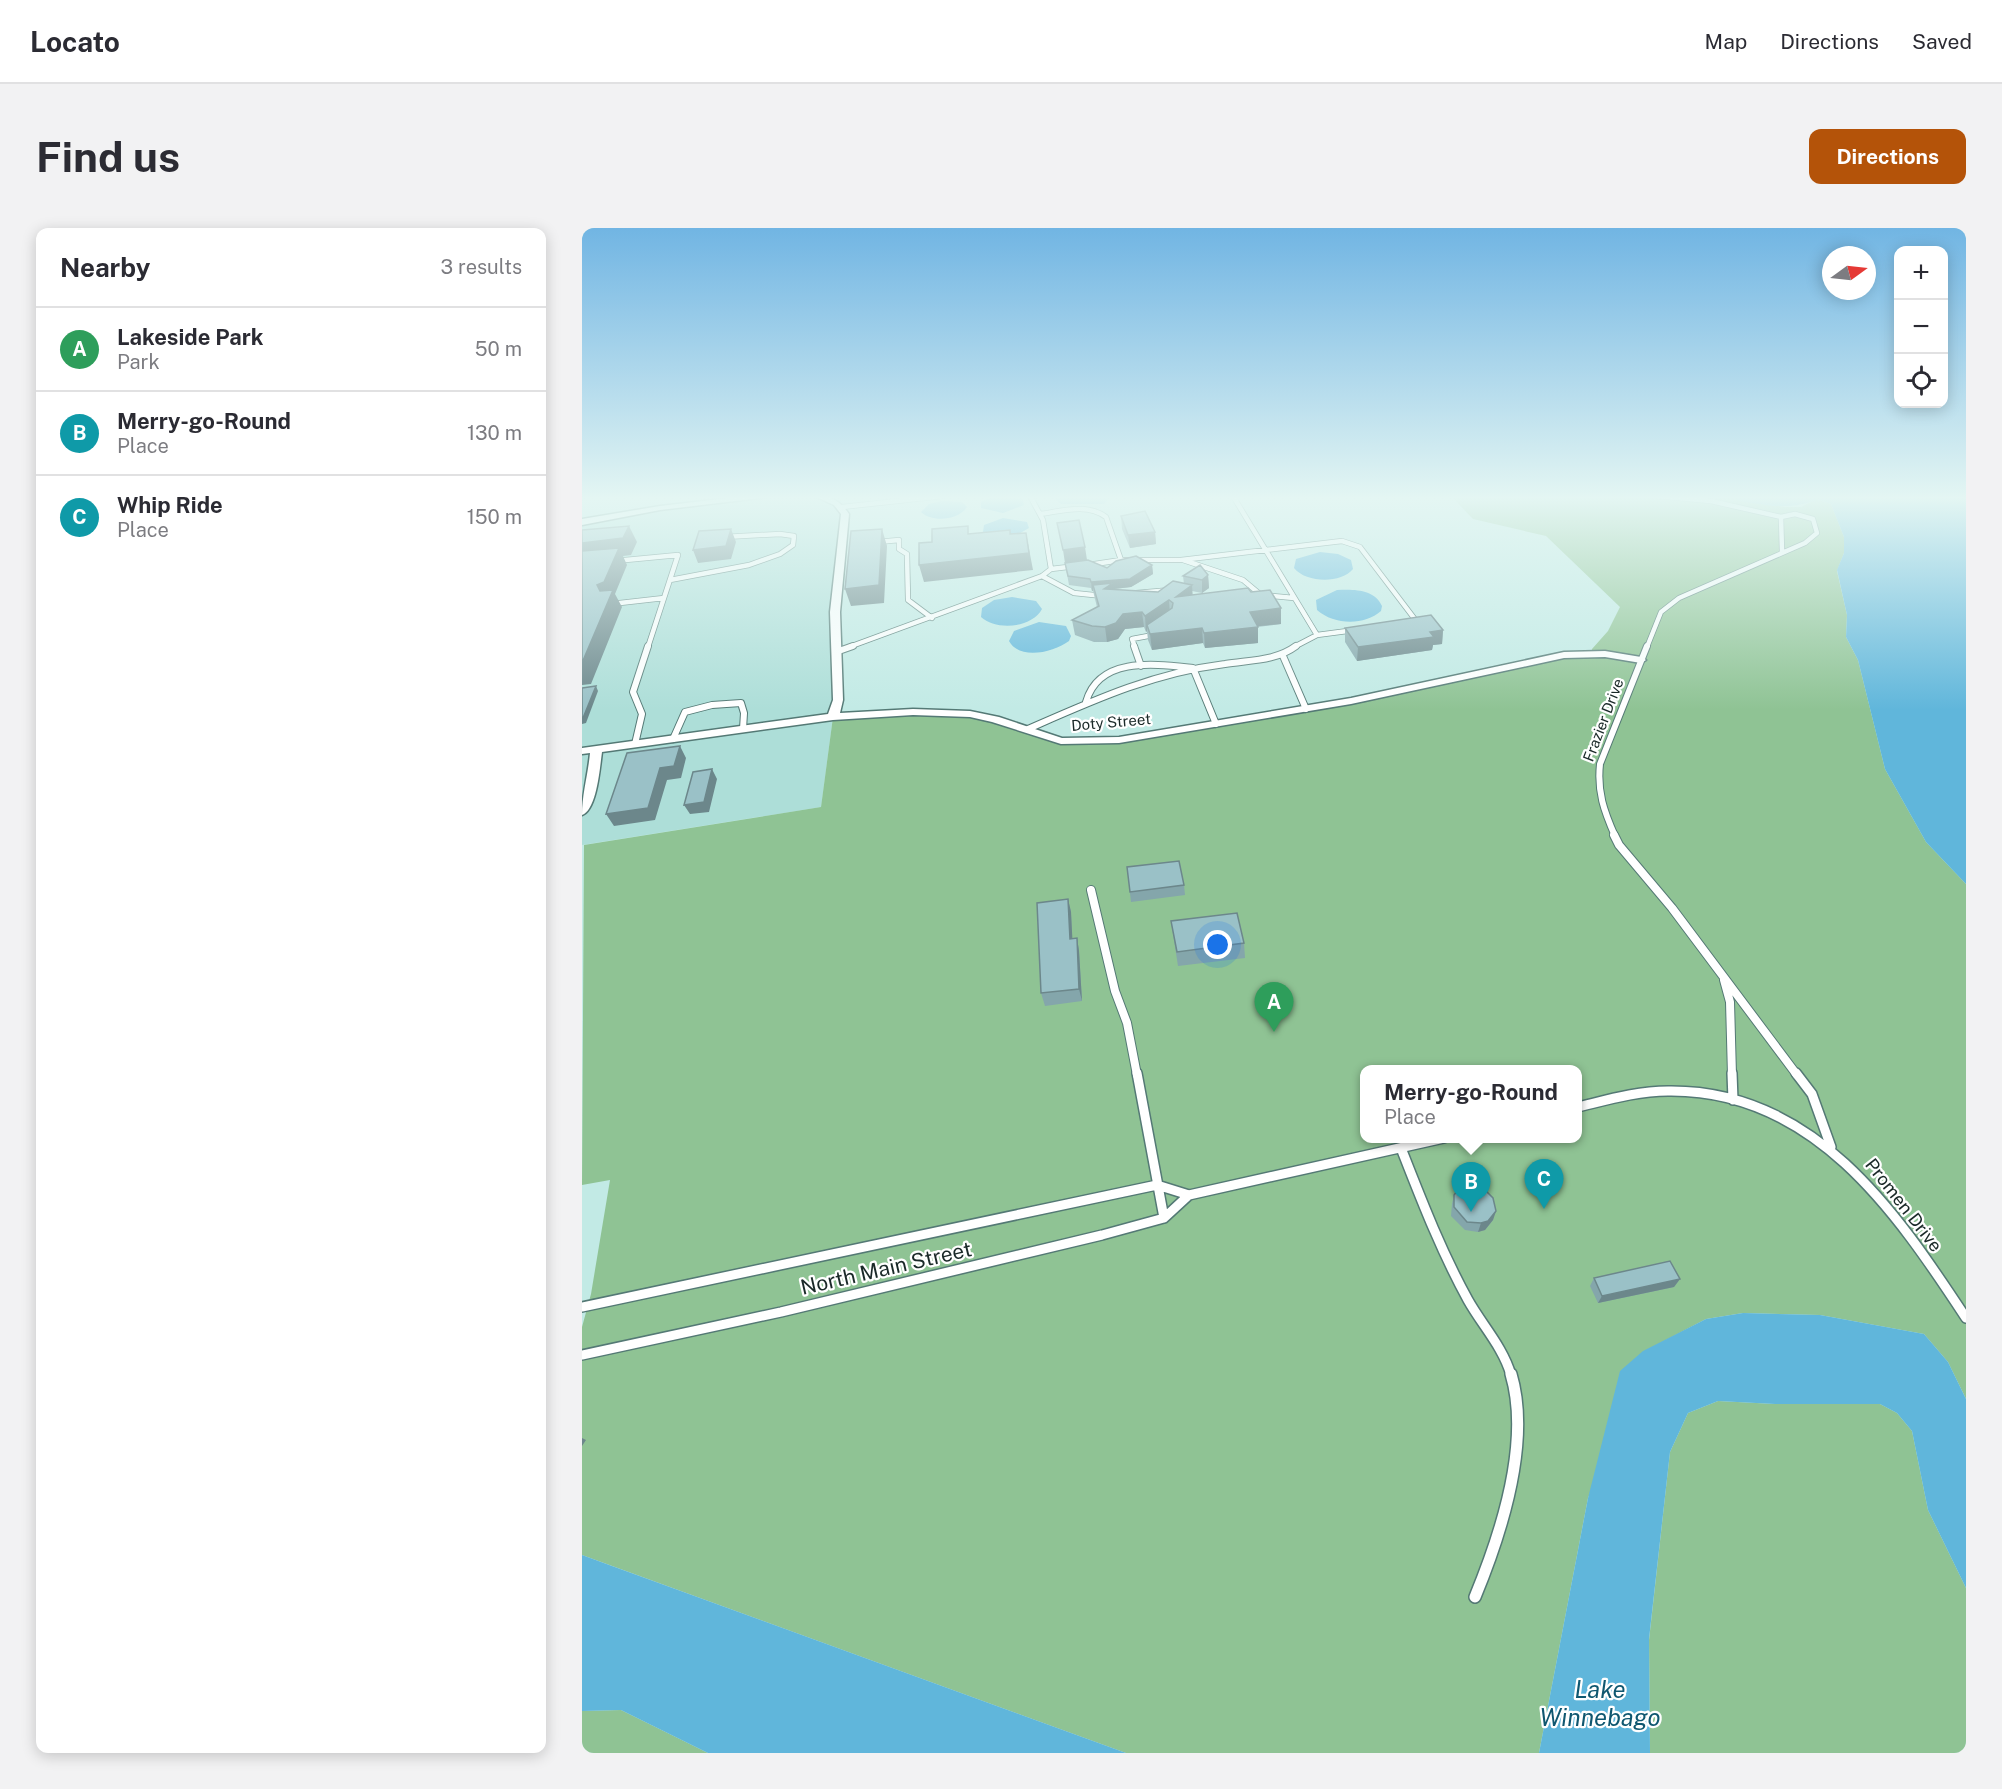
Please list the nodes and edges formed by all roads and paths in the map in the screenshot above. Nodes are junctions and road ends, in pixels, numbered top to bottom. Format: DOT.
graph roads {
  1 [pos="674,567"];
  2 [pos="739,567"];
  3 [pos="839,567"];
  4 [pos="907,567"];
  5 [pos="1058,567"];
  6 [pos="1203,567"];
  7 [pos="1275,567"];
  8 [pos="1375,567"];
  9 [pos="1748,567"];
  10 [pos="1051,568"];
  11 [pos="1042,576"];
  12 [pos="670,580"];
  13 [pos="1179,591"];
  14 [pos="1127,594"];
  15 [pos="1116,595"];
  16 [pos="1261,595"];
  17 [pos="1250,597"];
  18 [pos="664,598"];
  19 [pos="1294,598"];
  20 [pos="610,604"];
  21 [pos="932,618"];
  22 [pos="1406,623"];
  23 [pos="1164,624"];
  24 [pos="1361,629"];
  25 [pos="1317,635"];
  26 [pos="836,652"];
  27 [pos="1282,656"];
  28 [pos="1641,660"];
  29 [pos="1141,666"];
  30 [pos="1193,668"];
  31 [pos="1086,702"];
  32 [pos="1306,709"];
  33 [pos="833,717"];
  34 [pos="1216,724"];
  35 [pos="742,729"];
  36 [pos="1028,729"];
  37 [pos="673,739"];
  38 [pos="634,744"];
  39 [pos="596,749"];
  40 [pos="582,751"];
  41 [pos="582,811"];
  42 [pos="1091,890"];
  43 [pos="1723,975"];
  44 [pos="1733,1100"];
  45 [pos="1582,1106"];
  46 [pos="1422,1143"];
  47 [pos="1831,1147"];
  48 [pos="1401,1148"];
  49 [pos="1157,1185"];
  50 [pos="1189,1196"];
  51 [pos="1164,1218"];
  52 [pos="582,1307"];
  53 [pos="1966,1318"];
  54 [pos="582,1355"];
  55 [pos="1475,1598"];
  1 -- 12 [label="lane"];
  2 -- 12 [label="lane"];
  3 -- 26 [label="street"];
  4 -- 21 [label="lane"];
  5 -- 10 [label="lane"];
  6 -- 16 [label="lane"];
  7 -- 19 [label="lane"];
  8 -- 22 [label="lane"];
  9 -- 28 [label="lane, Frazier Drive"];
  10 -- 11 [label="lane"];
  11 -- 15 [label="lane"];
  11 -- 21 [label="lane"];
  12 -- 18 [label="lane"];
  13 -- 14 [label="lane"];
  16 -- 17 [label="lane"];
  16 -- 19 [label="lane"];
  18 -- 20 [label="lane"];
  18 -- 38 [label="lane"];
  19 -- 25 [label="lane"];
  21 -- 26 [label="lane"];
  23 -- 29 [label="lane"];
  24 -- 25 [label="lane"];
  25 -- 27 [label="lane"];
  26 -- 33 [label="street"];
  27 -- 30 [label="lane"];
  27 -- 32 [label="lane"];
  28 -- 32 [label="street, Doty Street"];
  28 -- 43 [label="lane, Frazier Drive"];
  29 -- 30 [label="lane"];
  29 -- 31 [label="lane"];
  30 -- 31 [label="lane"];
  30 -- 34 [label="lane"];
  31 -- 36 [label="lane"];
  32 -- 34 [label="street, Doty Street"];
  33 -- 35 [label="street, Doty Street"];
  33 -- 36 [label="street, Doty Street"];
  34 -- 36 [label="street, Doty Street"];
  35 -- 37 [label="street, Doty Street"];
  35 -- 37 [label="lane"];
  37 -- 38 [label="street, Doty Street"];
  38 -- 39 [label="street, Doty Street"];
  39 -- 40 [label="street, Doty Street"];
  39 -- 41 [label="street"];
  42 -- 49 [label="lane"];
  43 -- 44 [label="lane, Frazier Drive"];
  43 -- 47 [label="lane, Frazier Drive"];
  44 -- 45 [label="lane"];
  44 -- 47 [label="lane, Promen Drive"];
  46 -- 48 [label="lane, North Main Street"];
  47 -- 53 [label="lane, Promen Drive"];
  48 -- 50 [label="lane, North Main Street"];
  48 -- 55 [label="lane"];
  49 -- 50 [label="lane"];
  49 -- 51 [label="lane"];
  49 -- 52 [label="lane, North Main Street"];
  50 -- 51 [label="lane, North Main Street"];
  51 -- 54 [label="lane, North Main Street"];
}
